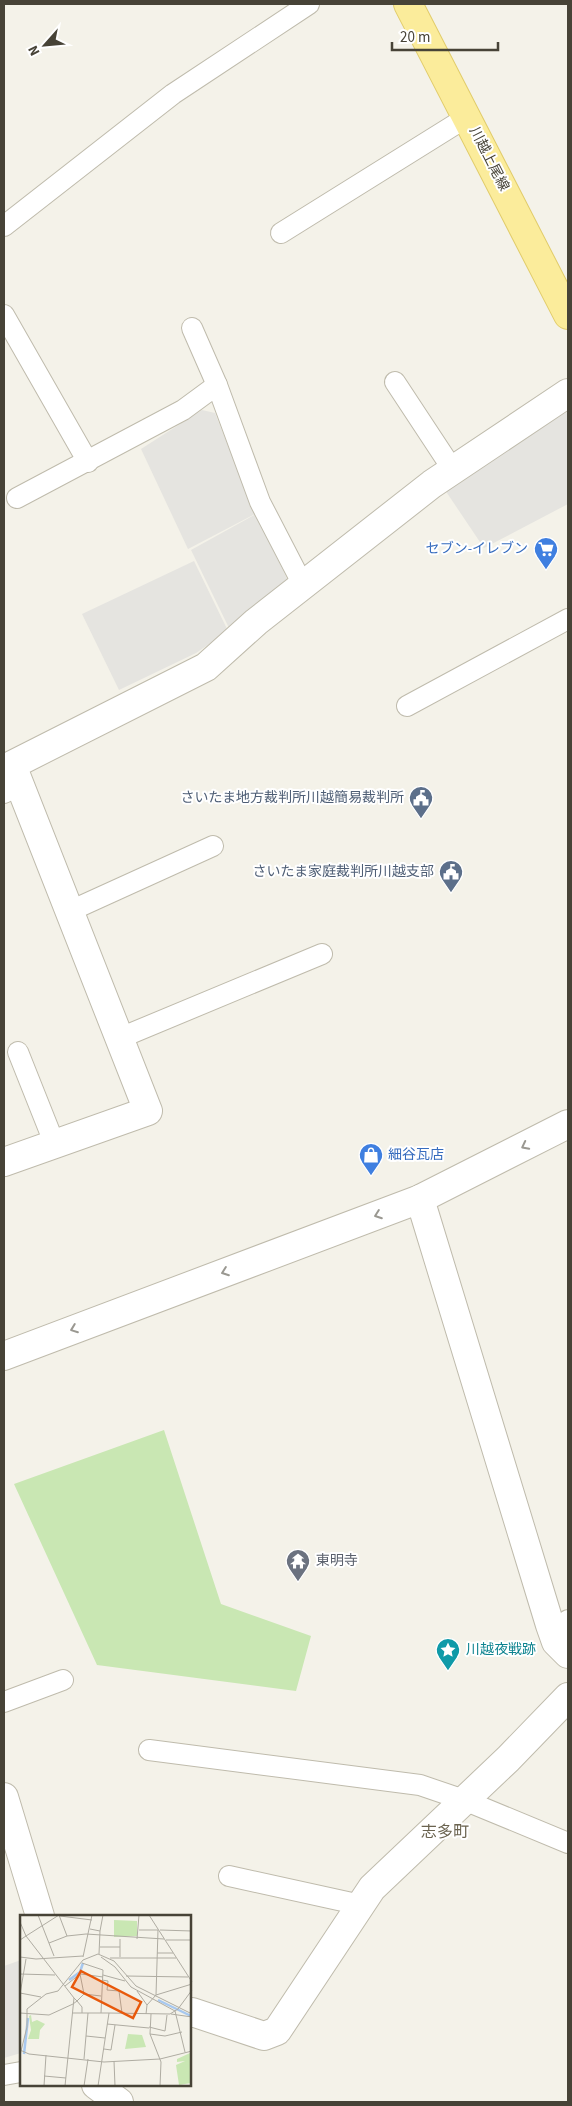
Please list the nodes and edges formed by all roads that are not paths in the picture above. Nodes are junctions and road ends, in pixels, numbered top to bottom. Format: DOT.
graph roads {
  1 [pos="309,4"];
  2 [pos="408,4"];
  3 [pos="467,117"];
  4 [pos="4,226"];
  5 [pos="281,233"];
  6 [pos="568,315"];
  7 [pos="4,316"];
  8 [pos="192,328"];
  9 [pos="395,382"];
  10 [pos="217,385"];
  11 [pos="568,393"];
  12 [pos="88,462"];
  13 [pos="453,470"];
  14 [pos="18,498"];
  15 [pos="303,585"];
  16 [pos="568,619"];
  17 [pos="407,706"];
  18 [pos="10,773"];
  19 [pos="213,846"];
  20 [pos="70,911"];
  21 [pos="322,954"];
  22 [pos="120,1038"];
  23 [pos="18,1052"];
  24 [pos="568,1124"];
  25 [pos="55,1145"];
  26 [pos="4,1162"];
  27 [pos="420,1199"];
  28 [pos="4,1356"];
  29 [pos="564,1639"];
  30 [pos="63,1680"];
  31 [pos="568,1697"];
  32 [pos="4,1702"];
  33 [pos="149,1750"];
  34 [pos="4,1797"];
  35 [pos="464,1800"];
  36 [pos="568,1843"];
  37 [pos="229,1876"];
  38 [pos="361,1905"];
  39 [pos="40,1915"];
  40 [pos="191,2012"];
  41 [pos="20,2072"];
  42 [pos="4,2075"];
  43 [pos="96,2086"];
  44 [pos="120,2102"];
  1 -- 4 [label="lane"];
  2 -- 3 [label="main road, 川越上尾線"];
  3 -- 5 [label="lane"];
  3 -- 6 [label="main road, 川越上尾線"];
  7 -- 12 [label="lane"];
  8 -- 10 [label="lane"];
  9 -- 13 [label="lane"];
  10 -- 12 [label="lane"];
  10 -- 15 [label="lane"];
  11 -- 13 [label="street"];
  12 -- 14 [label="lane"];
  13 -- 15 [label="street"];
  15 -- 18 [label="street"];
  16 -- 17 [label="lane"];
  18 -- 20 [label="street"];
  19 -- 20 [label="lane"];
  20 -- 22 [label="street"];
  21 -- 22 [label="lane"];
  22 -- 25 [label="street"];
  23 -- 25 [label="lane"];
  24 -- 27 [label="street, one-way"];
  25 -- 26 [label="street"];
  27 -- 28 [label="street, one-way"];
  27 -- 29 [label="street"];
  30 -- 32 [label="lane"];
  31 -- 35 [label="street"];
  33 -- 35 [label="lane"];
  34 -- 39 [label="street"];
  35 -- 36 [label="lane"];
  35 -- 38 [label="street"];
  37 -- 38 [label="lane"];
  38 -- 40 [label="street"];
  41 -- 42 [label="lane"];
  43 -- 44 [label="street"];
}
